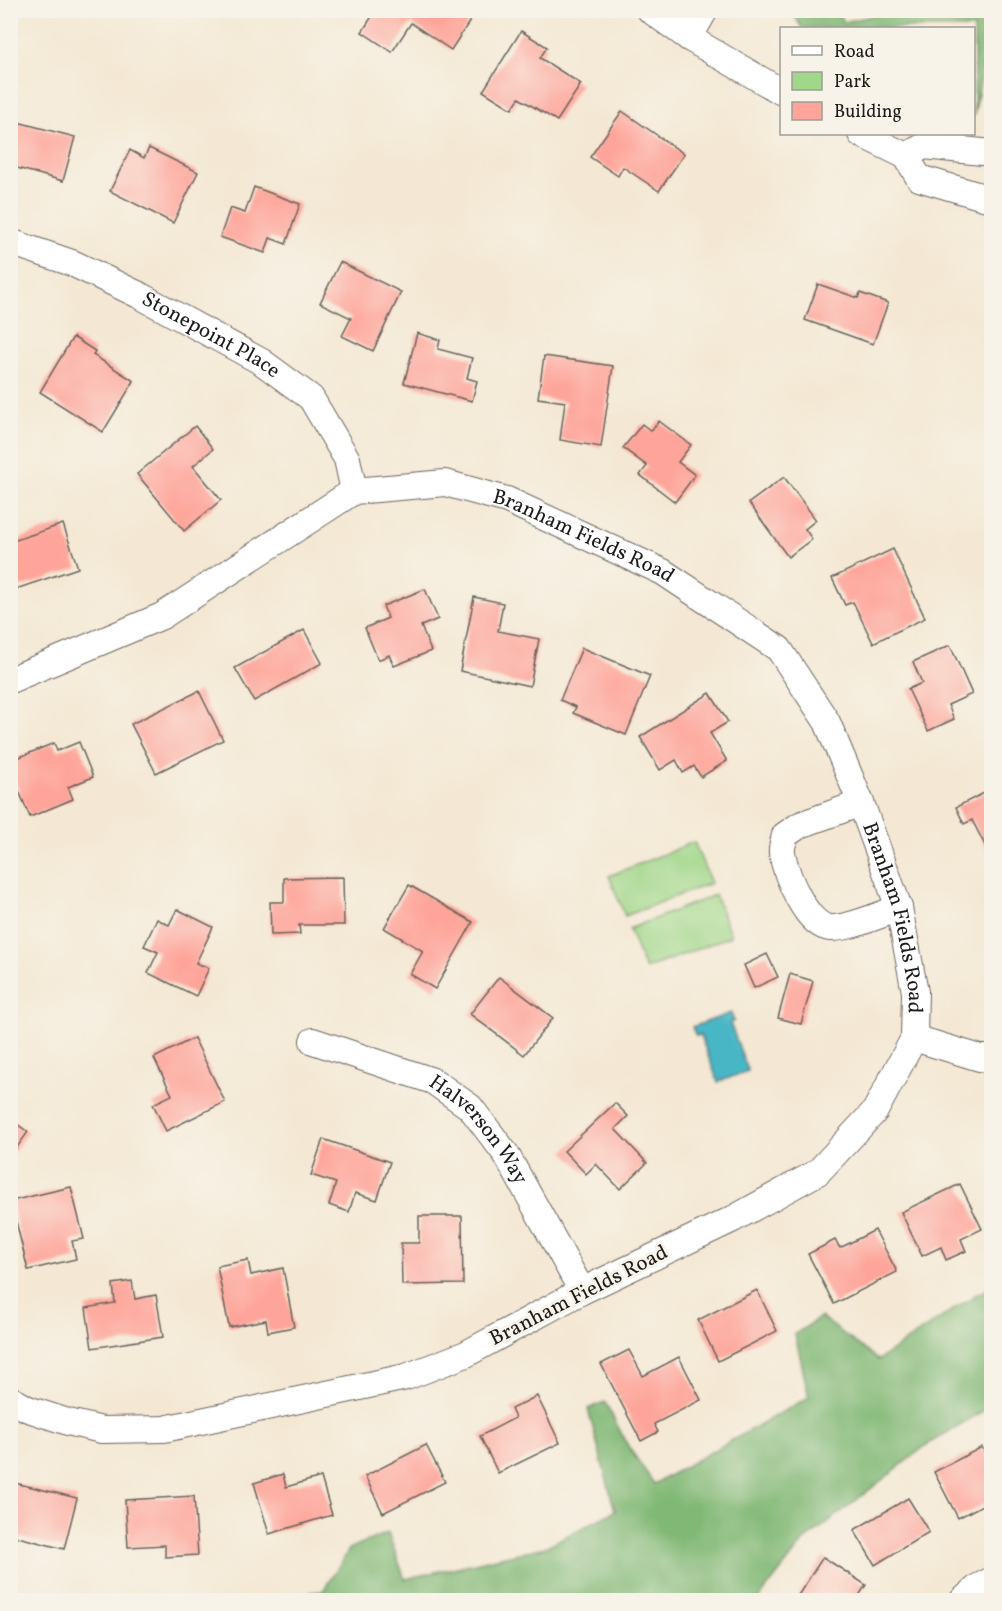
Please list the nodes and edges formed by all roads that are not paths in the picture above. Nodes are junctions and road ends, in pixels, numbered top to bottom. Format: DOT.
graph roads {
  1 [pos="650,10"];
  2 [pos="705,10"];
  3 [pos="689,38"];
  4 [pos="780,91"];
  5 [pos="863,135"];
  6 [pos="992,153"];
  7 [pos="906,156"];
  8 [pos="992,195"];
  9 [pos="10,242"];
  10 [pos="354,491"];
  11 [pos="10,680"];
  12 [pos="861,803"];
  13 [pos="899,908"];
  14 [pos="914,1038"];
  15 [pos="313,1041"];
  16 [pos="992,1058"];
  17 [pos="582,1291"];
  18 [pos="10,1399"];
  19 [pos="992,1580"];
  20 [pos="963,1600"];
  1 -- 3 [label="street"];
  2 -- 3 [label="street"];
  3 -- 4 [label="street"];
  5 -- 7 [label="street"];
  6 -- 7 [label="street"];
  7 -- 8 [label="street"];
  9 -- 10 [label="street, Stonepoint Place"];
  10 -- 11 [label="street, Branham Fields Road"];
  10 -- 12 [label="street, Branham Fields Road"];
  12 -- 13 [label="street, Branham Fields Road"];
  12 -- 13 [label="street"];
  13 -- 14 [label="street, Branham Fields Road"];
  14 -- 16 [label="street"];
  14 -- 17 [label="street, Branham Fields Road"];
  15 -- 17 [label="street, Halverson Way"];
  17 -- 18 [label="street, Branham Fields Road"];
  19 -- 20 [label="street"];
}
